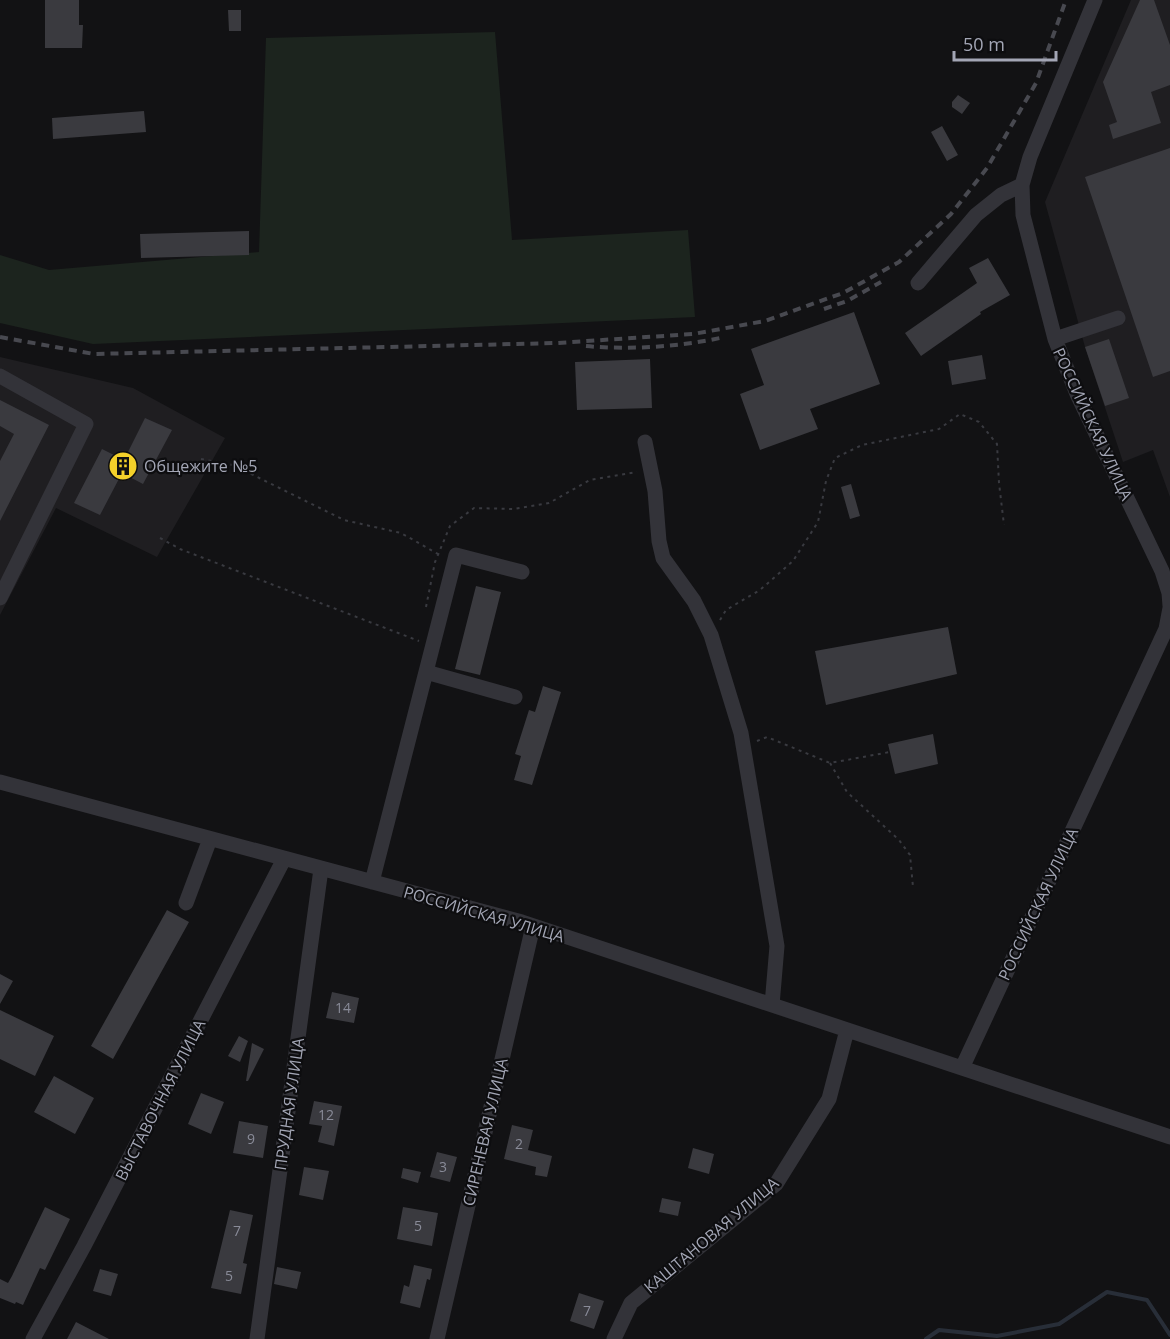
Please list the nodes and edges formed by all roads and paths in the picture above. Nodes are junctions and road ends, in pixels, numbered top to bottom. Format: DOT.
graph roads {
  1 [pos="1095,0"];
  2 [pos="1023,185"];
  3 [pos="918,283"];
  4 [pos="1118,318"];
  5 [pos="1055,339"];
  6 [pos="0,376"];
  7 [pos="645,442"];
  8 [pos="201,459"];
  9 [pos="651,470"];
  10 [pos="1004,525"];
  11 [pos="160,538"];
  12 [pos="438,554"];
  13 [pos="522,572"];
  14 [pos="0,598"];
  15 [pos="1170,607"];
  16 [pos="426,615"];
  17 [pos="711,635"];
  18 [pos="433,647"];
  19 [pos="426,672"];
  20 [pos="515,697"];
  21 [pos="743,746"];
  22 [pos="890,752"];
  23 [pos="830,763"];
  24 [pos="0,782"];
  25 [pos="210,839"];
  26 [pos="285,859"];
  27 [pos="321,869"];
  28 [pos="372,882"];
  29 [pos="913,887"];
  30 [pos="186,903"];
  31 [pos="533,926"];
  32 [pos="772,1005"];
  33 [pos="847,1030"];
  34 [pos="962,1068"];
  35 [pos="1170,1137"];
  36 [pos="33,1339"];
  37 [pos="257,1339"];
  38 [pos="437,1339"];
  39 [pos="614,1339"];
  1 -- 2 [label="street, РОССИЙСКАЯ УЛИЦА"];
  2 -- 3 [label="street"];
  2 -- 5 [label="street, РОССИЙСКАЯ УЛИЦА"];
  4 -- 5 [label="street"];
  5 -- 15 [label="street, РОССИЙСКАЯ УЛИЦА"];
  6 -- 14 [label="street"];
  7 -- 9 [label="street"];
  8 -- 12 [label="path"];
  9 -- 12 [label="path"];
  9 -- 17 [label="street"];
  10 -- 17 [label="path"];
  11 -- 18 [label="path"];
  12 -- 16 [label="path"];
  13 -- 18 [label="street"];
  15 -- 34 [label="street, РОССИЙСКАЯ УЛИЦА"];
  17 -- 21 [label="street"];
  18 -- 19 [label="street"];
  19 -- 20 [label="street"];
  19 -- 28 [label="street"];
  21 -- 23 [label="path"];
  21 -- 32 [label="street"];
  22 -- 23 [label="path"];
  23 -- 29 [label="path"];
  24 -- 25 [label="street, РОССИЙСКАЯ УЛИЦА"];
  25 -- 26 [label="street, РОССИЙСКАЯ УЛИЦА"];
  25 -- 30 [label="street"];
  26 -- 27 [label="street, РОССИЙСКАЯ УЛИЦА"];
  26 -- 36 [label="street, ВЫСТАВОЧНАЯ УЛИЦА"];
  27 -- 28 [label="street, РОССИЙСКАЯ УЛИЦА"];
  27 -- 37 [label="street, ПРУДНАЯ УЛИЦА"];
  28 -- 31 [label="street, РОССИЙСКАЯ УЛИЦА"];
  31 -- 32 [label="street, РОССИЙСКАЯ УЛИЦА"];
  31 -- 38 [label="street, СИРЕНЕВАЯ УЛИЦА"];
  32 -- 33 [label="street, РОССИЙСКАЯ УЛИЦА"];
  33 -- 34 [label="street, РОССИЙСКАЯ УЛИЦА"];
  33 -- 39 [label="street, КАШТАНОВАЯ УЛИЦА"];
  34 -- 35 [label="street, РОССИЙСКАЯ УЛИЦА"];
}
